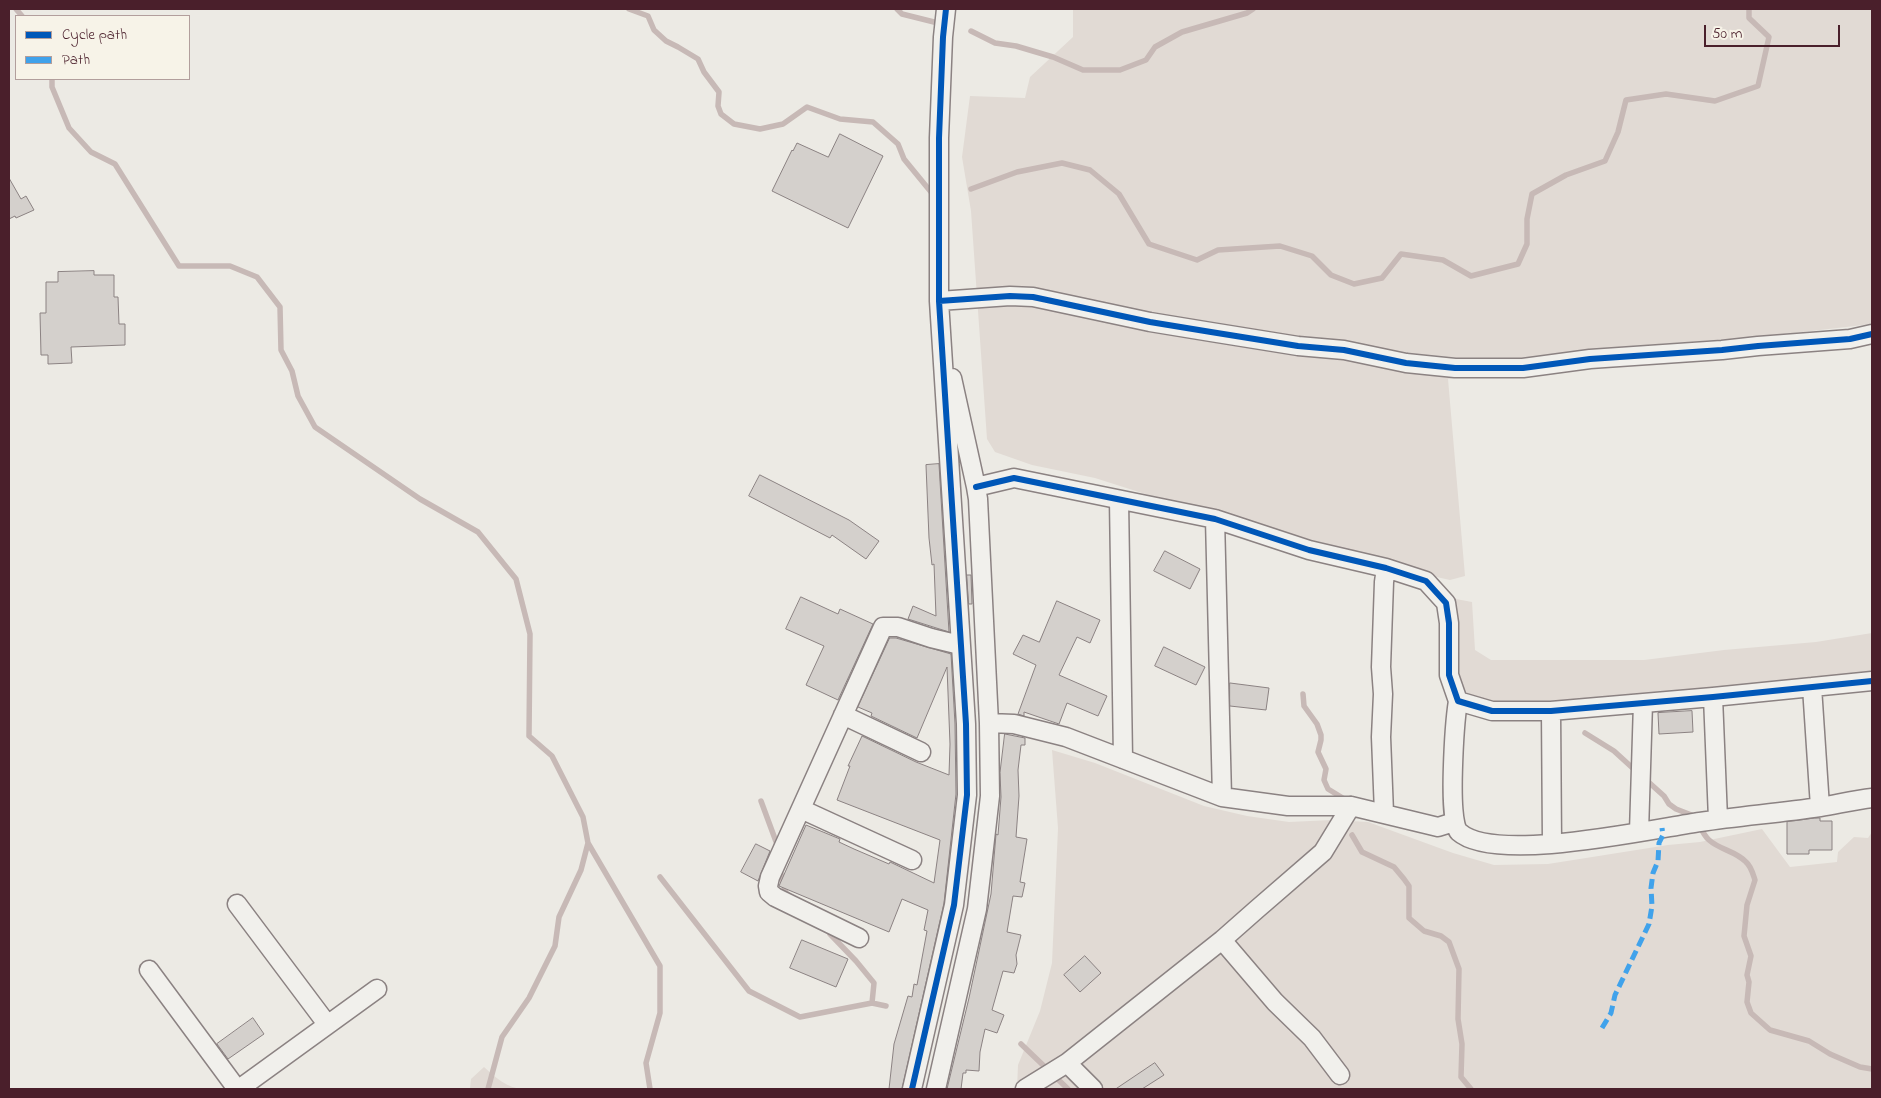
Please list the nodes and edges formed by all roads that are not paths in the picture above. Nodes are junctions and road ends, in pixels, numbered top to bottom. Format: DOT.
graph roads {
  1 [pos="946,9"];
  2 [pos="938,301"];
  3 [pos="941,325"];
  4 [pos="1872,334"];
  5 [pos="976,486"];
  6 [pos="1120,500"];
  7 [pos="1215,519"];
  8 [pos="1386,568"];
  9 [pos="960,645"];
  10 [pos="1872,681"];
  11 [pos="1812,687"];
  12 [pos="1713,697"];
  13 [pos="1458,701"];
  14 [pos="1643,704"];
  15 [pos="1551,711"];
  16 [pos="843,715"];
  17 [pos="989,723"];
  18 [pos="921,752"];
  19 [pos="1123,760"];
  20 [pos="1222,797"];
  21 [pos="1872,798"];
  22 [pos="1351,806"];
  23 [pos="1820,807"];
  24 [pos="801,809"];
  25 [pos="1384,813"];
  26 [pos="1718,819"];
  27 [pos="1454,822"];
  28 [pos="1639,832"];
  29 [pos="1552,843"];
  30 [pos="912,860"];
  31 [pos="237,904"];
  32 [pos="859,938"];
  33 [pos="1222,940"];
  34 [pos="149,970"];
  35 [pos="377,988"];
  36 [pos="327,1024"];
  37 [pos="1067,1063"];
  38 [pos="1340,1075"];
  39 [pos="238,1089"];
  40 [pos="912,1089"];
  41 [pos="936,1089"];
  42 [pos="1025,1089"];
  43 [pos="1093,1089"];
  1 -- 2 [label="street"];
  2 -- 3 [label="street"];
  2 -- 4 [label="street"];
  3 -- 5 [label="street"];
  3 -- 9 [label="street"];
  5 -- 6 [label="street"];
  5 -- 17 [label="street"];
  6 -- 7 [label="street"];
  6 -- 19 [label="street"];
  7 -- 8 [label="street"];
  7 -- 20 [label="street"];
  8 -- 13 [label="street"];
  8 -- 25 [label="street"];
  9 -- 16 [label="street"];
  9 -- 40 [label="street"];
  10 -- 11 [label="street"];
  11 -- 12 [label="street"];
  11 -- 23 [label="street"];
  12 -- 14 [label="street"];
  12 -- 26 [label="street"];
  13 -- 15 [label="street"];
  13 -- 27 [label="street"];
  14 -- 15 [label="street"];
  14 -- 28 [label="street"];
  15 -- 29 [label="street"];
  16 -- 18 [label="street"];
  16 -- 24 [label="street"];
  17 -- 19 [label="street"];
  17 -- 41 [label="street"];
  19 -- 20 [label="street"];
  20 -- 22 [label="street"];
  21 -- 23 [label="street"];
  22 -- 25 [label="street"];
  22 -- 33 [label="street"];
  23 -- 26 [label="street"];
  24 -- 30 [label="street"];
  24 -- 32 [label="street"];
  25 -- 27 [label="street"];
  26 -- 28 [label="street"];
  27 -- 29 [label="street"];
  28 -- 29 [label="street"];
  31 -- 36 [label="street"];
  33 -- 37 [label="street"];
  33 -- 38 [label="street"];
  34 -- 39 [label="street"];
  35 -- 36 [label="street"];
  36 -- 39 [label="street"];
  37 -- 42 [label="street"];
  37 -- 43 [label="street"];
}
